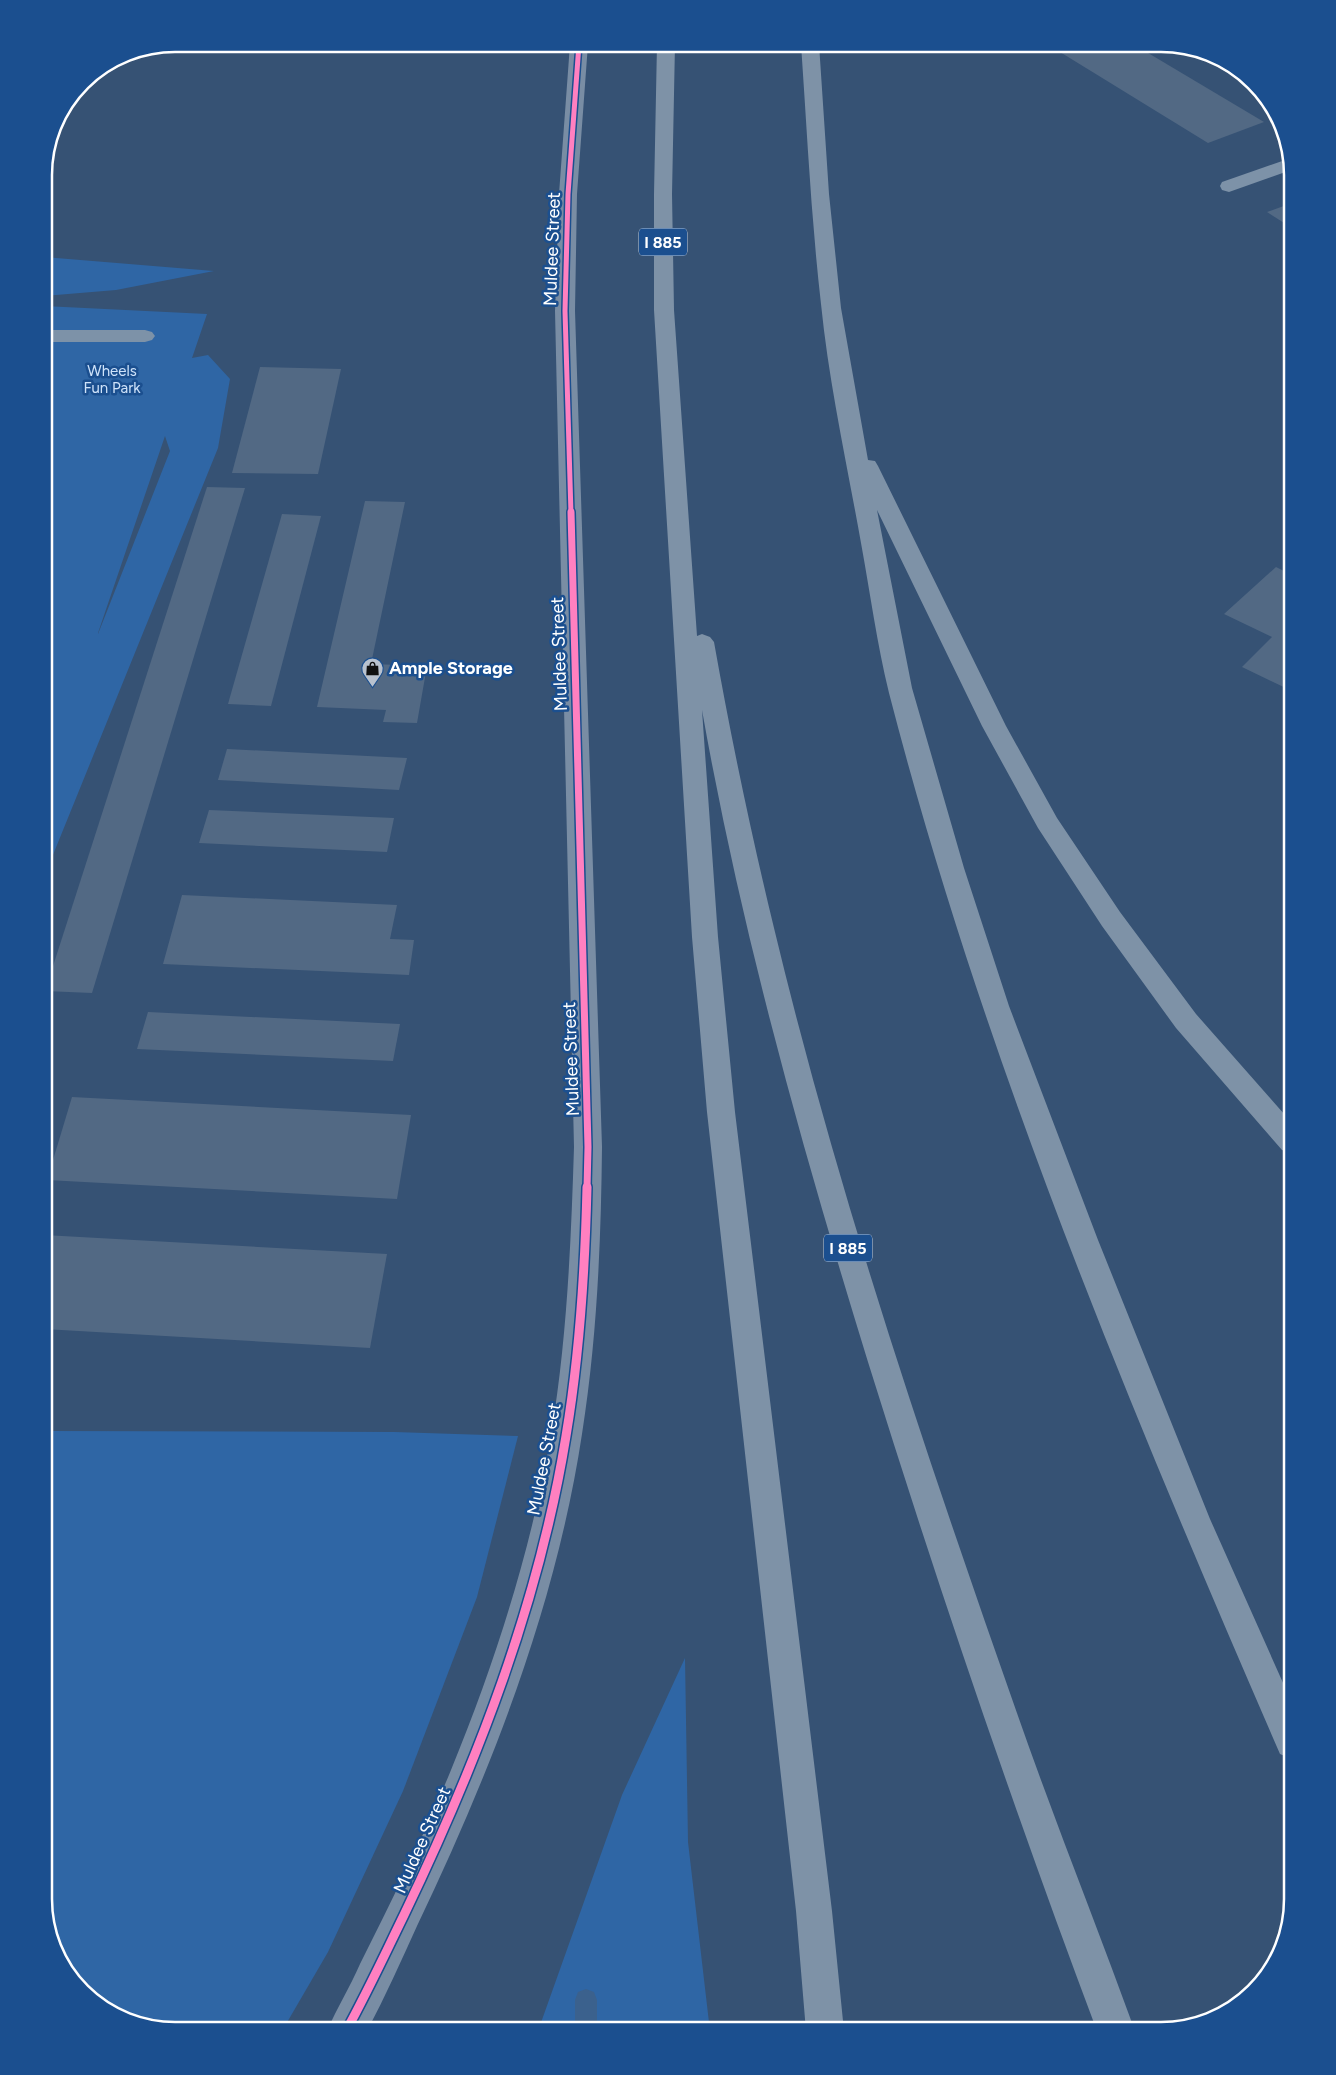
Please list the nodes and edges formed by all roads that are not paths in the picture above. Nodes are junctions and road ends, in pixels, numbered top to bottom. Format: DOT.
graph roads {
  1 [pos="578,53"];
  2 [pos="666,53"];
  3 [pos="811,53"];
  4 [pos="1283,166"];
  5 [pos="1229,186"];
  6 [pos="53,336"];
  7 [pos="145,336"];
  8 [pos="852,434"];
  9 [pos="674,440"];
  10 [pos="1284,1133"];
  11 [pos="1284,1724"];
  12 [pos="351,2022"];
  13 [pos="824,2022"];
  14 [pos="1113,2022"];
  1 -- 12 [label="street, Muldee Street"];
  2 -- 9 [label="highway, I 885"];
  3 -- 8 [label="highway"];
  4 -- 5 [label="lane"];
  6 -- 7 [label="lane"];
  8 -- 10 [label="highway"];
  8 -- 11 [label="highway"];
  9 -- 13 [label="highway"];
  9 -- 14 [label="highway, I 885"];
}
